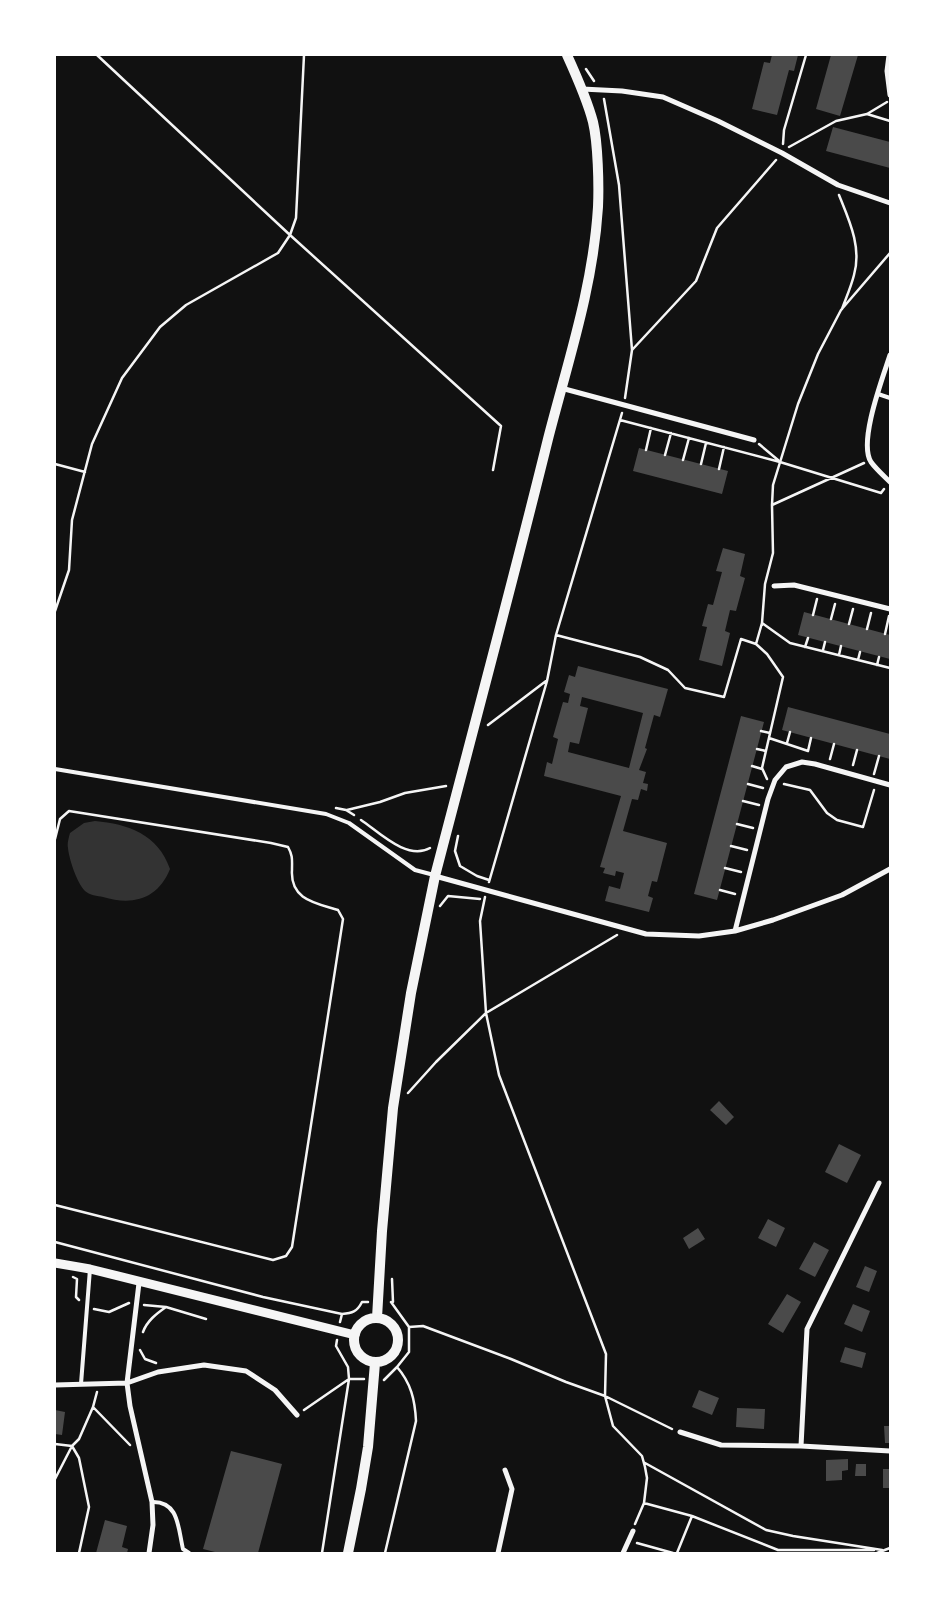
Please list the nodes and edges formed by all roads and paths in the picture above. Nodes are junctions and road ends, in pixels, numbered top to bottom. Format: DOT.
graph roads {
  1 [pos="98,55"];
  2 [pos="304,55"];
  3 [pos="567,55"];
  4 [pos="806,55"];
  5 [pos="889,55"];
  6 [pos="582,62"];
  7 [pos="582,88"];
  8 [pos="601,91"];
  9 [pos="890,95"];
  10 [pos="890,100"];
  11 [pos="867,114"];
  12 [pos="890,121"];
  13 [pos="782,153"];
  14 [pos="838,185"];
  15 [pos="890,203"];
  16 [pos="290,235"];
  17 [pos="890,253"];
  18 [pos="841,310"];
  19 [pos="632,350"];
  20 [pos="890,355"];
  21 [pos="561,388"];
  22 [pos="878,394"];
  23 [pos="890,398"];
  24 [pos="624,406"];
  25 [pos="620,420"];
  26 [pos="651,428"];
  27 [pos="671,433"];
  28 [pos="689,438"];
  29 [pos="754,440"];
  30 [pos="706,442"];
  31 [pos="724,447"];
  32 [pos="646,450"];
  33 [pos="666,455"];
  34 [pos="683,460"];
  35 [pos="870,461"];
  36 [pos="780,462"];
  37 [pos="55,464"];
  38 [pos="701,464"];
  39 [pos="719,469"];
  40 [pos="493,470"];
  41 [pos="86,472"];
  42 [pos="833,478"];
  43 [pos="890,482"];
  44 [pos="772,505"];
  45 [pos="774,586"];
  46 [pos="819,591"];
  47 [pos="838,596"];
  48 [pos="855,600"];
  49 [pos="874,605"];
  50 [pos="890,609"];
  51 [pos="55,611"];
  52 [pos="890,614"];
  53 [pos="813,615"];
  54 [pos="831,619"];
  55 [pos="762,623"];
  56 [pos="849,624"];
  57 [pos="867,629"];
  58 [pos="885,634"];
  59 [pos="556,635"];
  60 [pos="808,638"];
  61 [pos="825,642"];
  62 [pos="756,644"];
  63 [pos="841,646"];
  64 [pos="805,647"];
  65 [pos="822,651"];
  66 [pos="860,652"];
  67 [pos="839,655"];
  68 [pos="879,657"];
  69 [pos="858,660"];
  70 [pos="877,665"];
  71 [pos="890,668"];
  72 [pos="547,680"];
  73 [pos="488,725"];
  74 [pos="761,731"];
  75 [pos="790,732"];
  76 [pos="770,733"];
  77 [pos="769,738"];
  78 [pos="811,738"];
  79 [pos="787,743"];
  80 [pos="834,744"];
  81 [pos="757,748"];
  82 [pos="857,750"];
  83 [pos="766,751"];
  84 [pos="808,751"];
  85 [pos="879,756"];
  86 [pos="805,762"];
  87 [pos="752,766"];
  88 [pos="762,768"];
  89 [pos="828,769"];
  90 [pos="55,770"];
  91 [pos="850,775"];
  92 [pos="874,781"];
  93 [pos="774,783"];
  94 [pos="748,784"];
  95 [pos="890,785"];
  96 [pos="446,786"];
  97 [pos="771,790"];
  98 [pos="743,800"];
  99 [pos="766,807"];
  100 [pos="346,810"];
  101 [pos="737,824"];
  102 [pos="761,830"];
  103 [pos="459,832"];
  104 [pos="55,839"];
  105 [pos="731,846"];
  106 [pos="755,852"];
  107 [pos="726,868"];
  108 [pos="890,869"];
  109 [pos="749,874"];
  110 [pos="435,876"];
  111 [pos="489,880"];
  112 [pos="720,890"];
  113 [pos="486,891"];
  114 [pos="744,896"];
  115 [pos="484,899"];
  116 [pos="436,911"];
  117 [pos="627,929"];
  118 [pos="735,931"];
  119 [pos="486,1013"];
  120 [pos="405,1088"];
  121 [pos="879,1183"];
  122 [pos="55,1205"];
  123 [pos="55,1242"];
  124 [pos="55,1263"];
  125 [pos="75,1267"];
  126 [pos="90,1269"];
  127 [pos="392,1276"];
  128 [pos="139,1283"];
  129 [pos="379,1302"];
  130 [pos="393,1302"];
  131 [pos="137,1305"];
  132 [pos="166,1307"];
  133 [pos="87,1308"];
  134 [pos="342,1314"];
  135 [pos="377,1318"];
  136 [pos="206,1319"];
  137 [pos="409,1327"];
  138 [pos="338,1332"];
  139 [pos="355,1335"];
  140 [pos="141,1337"];
  141 [pos="140,1344"];
  142 [pos="375,1363"];
  143 [pos="158,1372"];
  144 [pos="349,1379"];
  145 [pos="128,1383"];
  146 [pos="81,1384"];
  147 [pos="99,1384"];
  148 [pos="55,1385"];
  149 [pos="605,1396"];
  150 [pos="93,1407"];
  151 [pos="296,1415"];
  152 [pos="680,1432"];
  153 [pos="55,1444"];
  154 [pos="72,1446"];
  155 [pos="801,1446"];
  156 [pos="890,1452"];
  157 [pos="142,1457"];
  158 [pos="644,1462"];
  159 [pos="505,1470"];
  160 [pos="55,1480"];
  161 [pos="152,1502"];
  162 [pos="644,1503"];
  163 [pos="692,1516"];
  164 [pos="633,1531"];
  165 [pos="628,1541"];
  166 [pos="890,1548"];
  167 [pos="882,1550"];
  168 [pos="79,1553"];
  169 [pos="149,1553"];
  170 [pos="189,1553"];
  171 [pos="322,1553"];
  172 [pos="348,1553"];
  173 [pos="385,1553"];
  174 [pos="498,1553"];
  175 [pos="623,1553"];
  176 [pos="673,1553"];
  177 [pos="677,1553"];
  178 [pos="877,1553"];
  1 -- 16 [label="path"];
  2 -- 16 [label="path"];
  3 -- 7 [label="main road"];
  4 -- 13 [label="path"];
  5 -- 9 [label="street"];
  6 -- 8 [label="path"];
  7 -- 8 [label="street"];
  7 -- 21 [label="main road"];
  8 -- 13 [label="street"];
  8 -- 19 [label="path"];
  10 -- 11 [label="path"];
  11 -- 12 [label="path"];
  11 -- 13 [label="path"];
  13 -- 14 [label="street"];
  13 -- 19 [label="path"];
  14 -- 15 [label="street"];
  14 -- 18 [label="path"];
  16 -- 40 [label="path"];
  16 -- 41 [label="path"];
  17 -- 18 [label="path"];
  18 -- 36 [label="path"];
  19 -- 24 [label="path"];
  20 -- 22 [label="street"];
  21 -- 24 [label="street"];
  21 -- 110 [label="main road"];
  22 -- 23 [label="lane"];
  22 -- 35 [label="street"];
  24 -- 25 [label="path"];
  24 -- 29 [label="street"];
  25 -- 26 [label="path"];
  25 -- 59 [label="path"];
  26 -- 27 [label="path"];
  26 -- 32 [label="path"];
  27 -- 28 [label="path"];
  27 -- 33 [label="path"];
  28 -- 30 [label="path"];
  28 -- 34 [label="path"];
  29 -- 36 [label="path"];
  30 -- 31 [label="path"];
  30 -- 38 [label="path"];
  31 -- 36 [label="path"];
  31 -- 39 [label="path"];
  35 -- 42 [label="path"];
  35 -- 43 [label="street"];
  36 -- 42 [label="path"];
  36 -- 44 [label="path"];
  37 -- 41 [label="path"];
  41 -- 51 [label="path"];
  42 -- 43 [label="path"];
  42 -- 44 [label="path"];
  44 -- 55 [label="path"];
  45 -- 46 [label="street"];
  46 -- 47 [label="street"];
  46 -- 53 [label="path"];
  47 -- 48 [label="street"];
  47 -- 54 [label="path"];
  48 -- 49 [label="street"];
  48 -- 56 [label="path"];
  49 -- 50 [label="street"];
  49 -- 57 [label="path"];
  52 -- 58 [label="path"];
  55 -- 62 [label="path"];
  55 -- 64 [label="path"];
  59 -- 62 [label="path"];
  59 -- 72 [label="path"];
  60 -- 64 [label="path"];
  61 -- 65 [label="path"];
  62 -- 76 [label="path"];
  63 -- 67 [label="path"];
  64 -- 65 [label="path"];
  65 -- 67 [label="path"];
  66 -- 69 [label="path"];
  67 -- 69 [label="path"];
  68 -- 70 [label="path"];
  69 -- 70 [label="path"];
  70 -- 71 [label="path"];
  72 -- 73 [label="path"];
  72 -- 111 [label="path"];
  74 -- 76 [label="path"];
  75 -- 79 [label="path"];
  76 -- 77 [label="path"];
  77 -- 79 [label="path"];
  77 -- 83 [label="path"];
  78 -- 84 [label="path"];
  79 -- 84 [label="path"];
  80 -- 89 [label="path"];
  81 -- 83 [label="path"];
  82 -- 91 [label="path"];
  83 -- 88 [label="path"];
  84 -- 86 [label="path"];
  85 -- 92 [label="path"];
  86 -- 89 [label="street"];
  86 -- 93 [label="street"];
  87 -- 88 [label="path"];
  88 -- 93 [label="path"];
  89 -- 91 [label="street"];
  90 -- 110 [label="lane"];
  91 -- 92 [label="street"];
  92 -- 93 [label="path"];
  92 -- 95 [label="street"];
  93 -- 97 [label="street"];
  94 -- 97 [label="path"];
  96 -- 100 [label="path"];
  97 -- 99 [label="street"];
  98 -- 99 [label="path"];
  99 -- 102 [label="street"];
  101 -- 102 [label="path"];
  102 -- 106 [label="street"];
  103 -- 111 [label="path"];
  104 -- 122 [label="path"];
  105 -- 106 [label="path"];
  106 -- 109 [label="street"];
  107 -- 109 [label="path"];
  108 -- 118 [label="street"];
  109 -- 114 [label="street"];
  110 -- 113 [label="street"];
  110 -- 129 [label="main road"];
  111 -- 113 [label="path"];
  112 -- 114 [label="path"];
  113 -- 115 [label="path"];
  113 -- 117 [label="street"];
  114 -- 118 [label="street"];
  115 -- 116 [label="path"];
  115 -- 119 [label="path"];
  117 -- 118 [label="street"];
  117 -- 119 [label="path"];
  119 -- 120 [label="path"];
  119 -- 149 [label="path"];
  121 -- 155 [label="street"];
  123 -- 134 [label="path"];
  124 -- 125 [label="street"];
  125 -- 126 [label="street"];
  125 -- 133 [label="path"];
  126 -- 128 [label="street"];
  126 -- 133 [label="lane"];
  127 -- 130 [label="path"];
  128 -- 131 [label="street"];
  128 -- 138 [label="street"];
  129 -- 130 [label="path"];
  129 -- 134 [label="path"];
  129 -- 135 [label="main road"];
  130 -- 137 [label="path"];
  131 -- 132 [label="path"];
  131 -- 133 [label="path"];
  131 -- 145 [label="street"];
  132 -- 136 [label="path"];
  132 -- 140 [label="path"];
  133 -- 146 [label="lane"];
  134 -- 138 [label="path"];
  135 -- 139 [label="main road"];
  135 -- 142 [label="main road"];
  137 -- 149 [label="path"];
  137 -- 173 [label="path"];
  138 -- 139 [label="street"];
  138 -- 144 [label="path"];
  139 -- 142 [label="main road"];
  141 -- 143 [label="path"];
  142 -- 172 [label="main road"];
  143 -- 145 [label="street"];
  143 -- 151 [label="street"];
  144 -- 151 [label="path"];
  144 -- 171 [label="path"];
  145 -- 147 [label="street"];
  145 -- 157 [label="street"];
  146 -- 147 [label="street"];
  146 -- 148 [label="street"];
  147 -- 150 [label="path"];
  149 -- 152 [label="path"];
  149 -- 158 [label="path"];
  150 -- 154 [label="path"];
  150 -- 157 [label="path"];
  152 -- 155 [label="street"];
  153 -- 154 [label="path"];
  154 -- 160 [label="path"];
  154 -- 168 [label="path"];
  155 -- 156 [label="street"];
  157 -- 161 [label="street"];
  158 -- 162 [label="path"];
  158 -- 167 [label="path"];
  159 -- 174 [label="street"];
  161 -- 169 [label="street"];
  161 -- 170 [label="lane"];
  162 -- 163 [label="path"];
  162 -- 164 [label="path"];
  163 -- 167 [label="path"];
  163 -- 177 [label="path"];
  164 -- 165 [label="street"];
  165 -- 175 [label="street"];
  165 -- 176 [label="path"];
  166 -- 167 [label="path"];
  167 -- 178 [label="path"];
}
